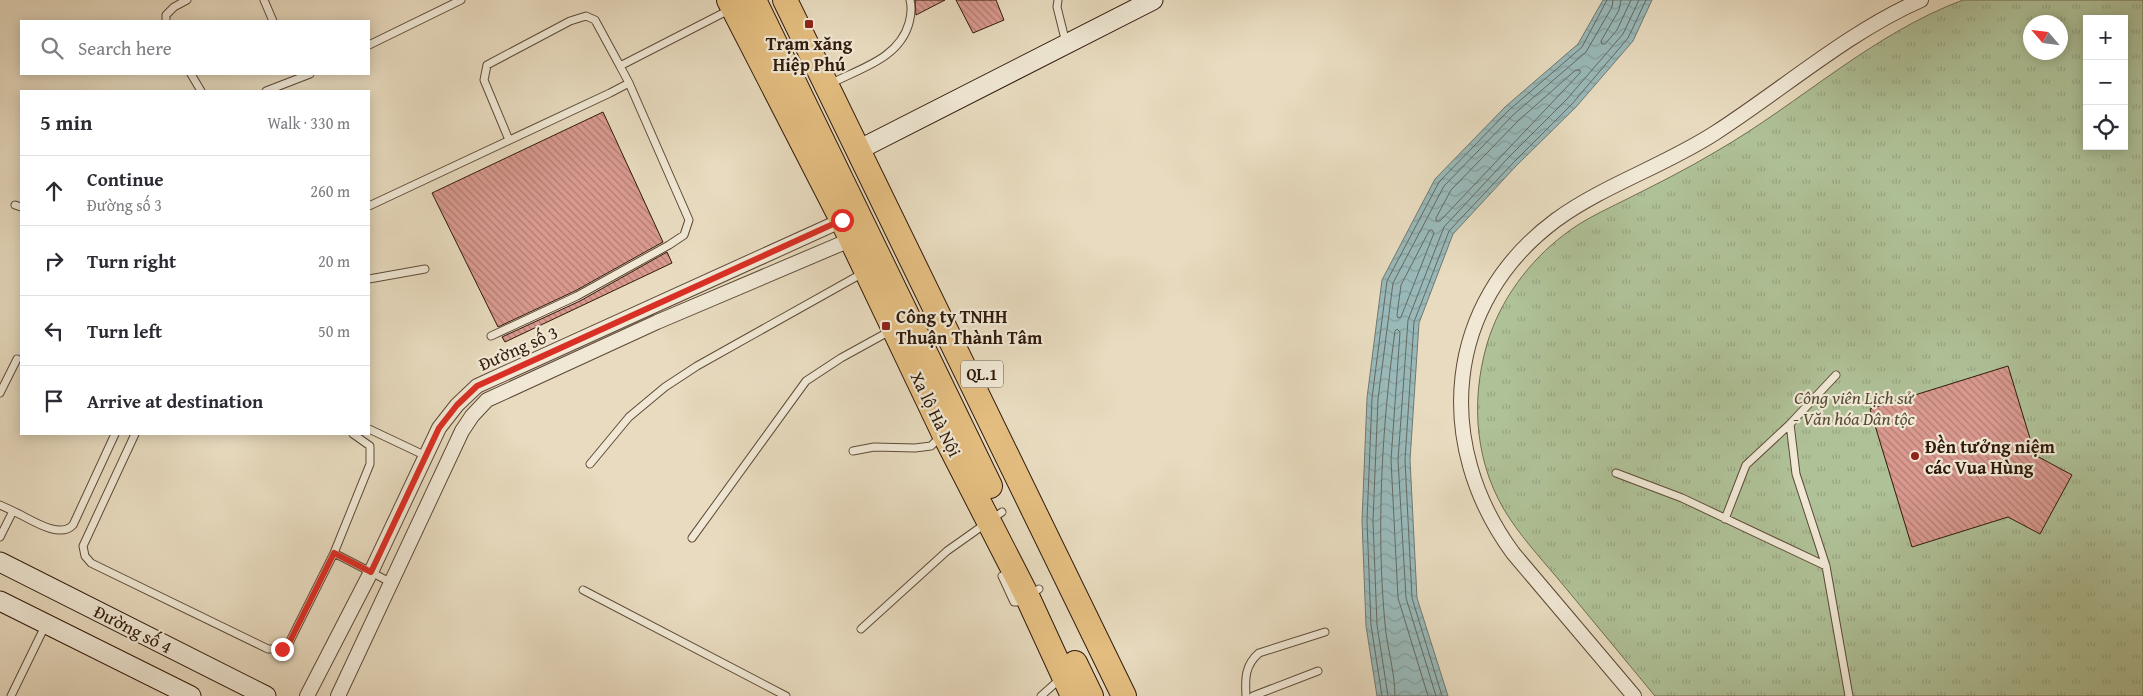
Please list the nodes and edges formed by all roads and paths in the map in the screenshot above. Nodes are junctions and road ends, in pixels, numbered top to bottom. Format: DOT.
graph roads {
  1 [pos="187,0"];
  2 [pos="264,0"];
  3 [pos="461,0"];
  4 [pos="785,0"];
  5 [pos="910,0"];
  6 [pos="1058,0"];
  7 [pos="1153,0"];
  8 [pos="1921,0"];
  9 [pos="738,3"];
  10 [pos="166,20"];
  11 [pos="273,20"];
  12 [pos="1066,43"];
  13 [pos="370,45"];
  14 [pos="814,60"];
  15 [pos="620,66"];
  16 [pos="192,75"];
  17 [pos="296,77"];
  18 [pos="838,80"];
  19 [pos="629,83"];
  20 [pos="200,90"];
  21 [pos="268,90"];
  22 [pos="509,140"];
  23 [pos="863,147"];
  24 [pos="370,206"];
  25 [pos="855,226"];
  26 [pos="874,266"];
  27 [pos="425,269"];
  28 [pos="370,279"];
  29 [pos="902,324"];
  30 [pos="491,336"];
  31 [pos="17,359"];
  32 [pos="1836,374"];
  33 [pos="0,393"];
  34 [pos="457,405"];
  35 [pos="472,416"];
  36 [pos="1790,424"];
  37 [pos="370,429"];
  38 [pos="954,433"];
  39 [pos="115,435"];
  40 [pos="135,435"];
  41 [pos="354,435"];
  42 [pos="853,451"];
  43 [pos="426,456"];
  44 [pos="590,464"];
  45 [pos="1616,473"];
  46 [pos="0,505"];
  47 [pos="13,511"];
  48 [pos="996,516"];
  49 [pos="1725,519"];
  50 [pos="0,537"];
  51 [pos="692,538"];
  52 [pos="334,553"];
  53 [pos="0,562"];
  54 [pos="1826,566"];
  55 [pos="371,572"];
  56 [pos="1002,576"];
  57 [pos="390,582"];
  58 [pos="583,590"];
  59 [pos="1033,592"];
  60 [pos="0,602"];
  61 [pos="46,624"];
  62 [pos="860,629"];
  63 [pos="1325,632"];
  64 [pos="1318,671"];
  65 [pos="1070,679"];
  66 [pos="11,696"];
  67 [pos="191,696"];
  68 [pos="266,696"];
  69 [pos="307,696"];
  70 [pos="338,696"];
  71 [pos="786,696"];
  72 [pos="1041,696"];
  73 [pos="1090,696"];
  74 [pos="1124,696"];
  75 [pos="1140,696"];
  76 [pos="1246,696"];
  77 [pos="1253,696"];
  78 [pos="1634,696"];
  79 [pos="1850,696"];
  1 -- 10 [label="lane"];
  2 -- 11 [label="lane"];
  3 -- 13 [label="lane"];
  4 -- 14 [label="highway, QL.1"];
  5 -- 18 [label="lane"];
  6 -- 12 [label="lane"];
  7 -- 12 [label="street"];
  8 -- 78 [label="street"];
  9 -- 15 [label="lane"];
  9 -- 25 [label="highway, Xa lộ Hà Nội / QL.1"];
  12 -- 23 [label="street"];
  14 -- 18 [label="highway, QL.1"];
  14 -- 23 [label="highway, QL.1"];
  15 -- 19 [label="lane"];
  15 -- 22 [label="lane"];
  16 -- 20 [label="lane"];
  17 -- 21 [label="lane"];
  18 -- 23 [label="highway, QL.1"];
  19 -- 22 [label="lane"];
  19 -- 30 [label="lane"];
  22 -- 24 [label="lane"];
  23 -- 74 [label="highway, QL.1"];
  23 -- 75 [label="highway, QL.1"];
  25 -- 26 [label="highway, Xa lộ Hà Nội / QL.1"];
  25 -- 34 [label="street, Đường số 3"];
  25 -- 35 [label="street, Đường số 3"];
  26 -- 29 [label="highway, Xa lộ Hà Nội / QL.1"];
  26 -- 44 [label="lane"];
  27 -- 28 [label="lane"];
  29 -- 38 [label="highway, Xa lộ Hà Nội / QL.1"];
  29 -- 51 [label="lane"];
  31 -- 33 [label="lane"];
  32 -- 36 [label="lane"];
  34 -- 35 [label="street"];
  34 -- 43 [label="street, Đường số 3"];
  35 -- 57 [label="street, Đường số 3"];
  36 -- 49 [label="lane"];
  36 -- 54 [label="lane"];
  37 -- 43 [label="lane"];
  38 -- 42 [label="lane"];
  38 -- 48 [label="highway, Xa lộ Hà Nội / QL.1"];
  39 -- 47 [label="lane"];
  40 -- 52 [label="lane"];
  41 -- 52 [label="lane"];
  43 -- 55 [label="street, Đường số 3"];
  45 -- 49 [label="lane"];
  46 -- 47 [label="lane"];
  47 -- 50 [label="lane"];
  48 -- 59 [label="highway, Xa lộ Hà Nội / QL.1"];
  48 -- 62 [label="lane"];
  49 -- 54 [label="lane"];
  52 -- 55 [label="lane"];
  53 -- 68 [label="street, Đường số 4"];
  54 -- 79 [label="lane"];
  55 -- 57 [label="lane"];
  55 -- 69 [label="street, Đường số 3"];
  56 -- 59 [label="lane"];
  57 -- 70 [label="street, Đường số 3"];
  58 -- 71 [label="lane"];
  59 -- 65 [label="highway, Xa lộ Hà Nội / QL.1"];
  60 -- 61 [label="street, Đường số 4"];
  61 -- 66 [label="lane"];
  61 -- 67 [label="street, Đường số 4"];
  63 -- 76 [label="lane"];
  64 -- 77 [label="lane"];
  65 -- 72 [label="lane"];
  65 -- 73 [label="highway, Xa lộ Hà Nội / QL.1"];
}
